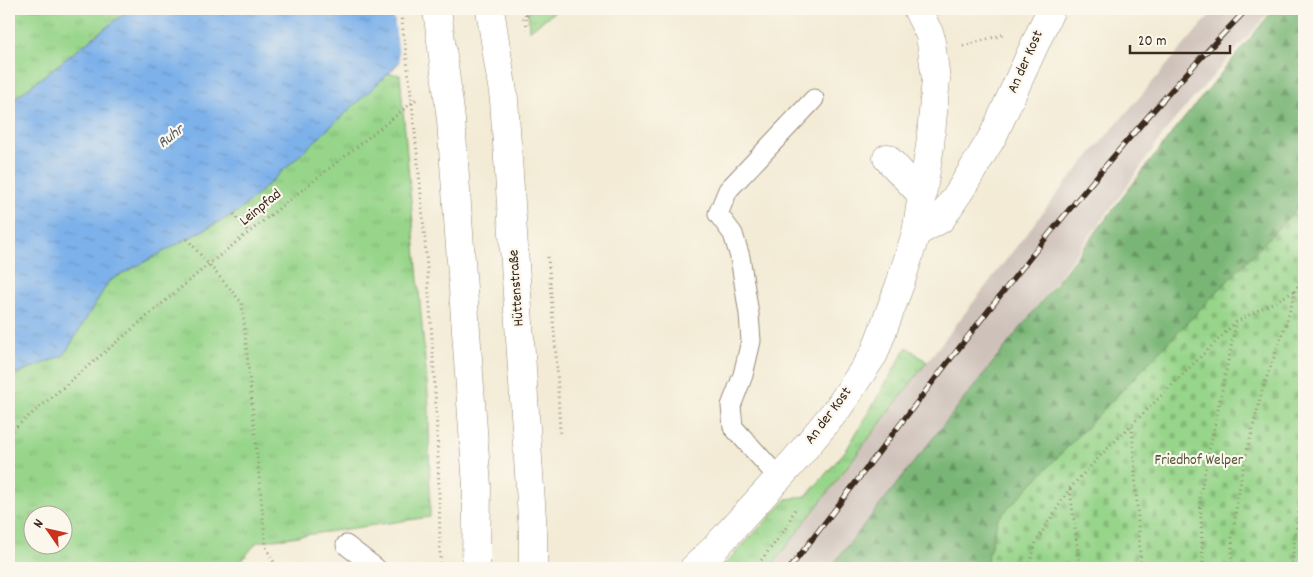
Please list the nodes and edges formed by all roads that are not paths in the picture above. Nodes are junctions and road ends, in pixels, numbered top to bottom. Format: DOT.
graph roads {
  1 [pos="437,9"];
  2 [pos="490,9"];
  3 [pos="917,9"];
  4 [pos="1051,9"];
  5 [pos="814,99"];
  6 [pos="887,158"];
  7 [pos="922,195"];
  8 [pos="916,233"];
  9 [pos="779,478"];
  10 [pos="346,545"];
  11 [pos="376,568"];
  12 [pos="476,568"];
  13 [pos="533,568"];
  14 [pos="694,568"];
  1 -- 12 [label="main road, bridge"];
  2 -- 13 [label="main road, Hüttenstraße, bridge"];
  3 -- 7 [label="main road, An der Kost"];
  4 -- 8 [label="main road, An der Kost"];
  5 -- 9 [label="lane"];
  6 -- 7 [label="main road"];
  7 -- 8 [label="main road, An der Kost"];
  8 -- 9 [label="main road, An der Kost"];
  9 -- 14 [label="main road, An der Kost"];
  10 -- 11 [label="lane"];
}
